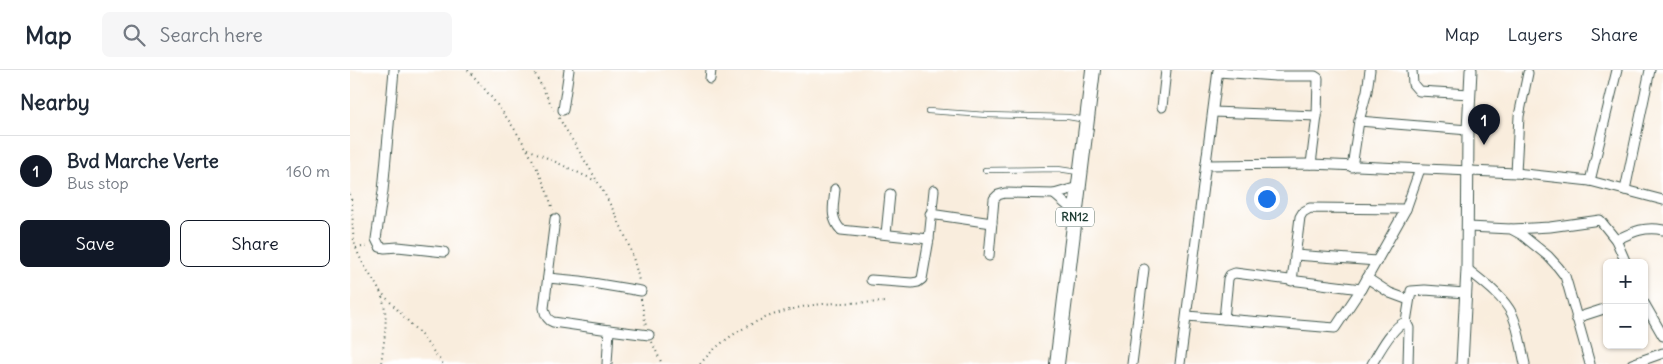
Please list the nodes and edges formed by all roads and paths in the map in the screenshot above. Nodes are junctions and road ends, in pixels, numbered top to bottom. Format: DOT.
graph roads {
  1 [pos="394,70"];
  2 [pos="468,70"];
  3 [pos="533,70"];
  4 [pos="569,70"];
  5 [pos="1093,70"];
  6 [pos="1166,70"];
  7 [pos="1370,70"];
  8 [pos="1412,70"];
  9 [pos="1471,70"];
  10 [pos="1617,70"];
  11 [pos="1650,70"];
  12 [pos="1218,71"];
  13 [pos="1276,73"];
  14 [pos="1528,74"];
  15 [pos="1470,94"];
  16 [pos="1162,107"];
  17 [pos="564,110"];
  18 [pos="928,111"];
  19 [pos="1213,112"];
  20 [pos="1317,116"];
  21 [pos="1087,120"];
  22 [pos="1359,121"];
  23 [pos="1468,130"];
  24 [pos="527,148"];
  25 [pos="1206,164"];
  26 [pos="1311,164"];
  27 [pos="1352,166"];
  28 [pos="1420,169"];
  29 [pos="986,170"];
  30 [pos="1468,171"];
  31 [pos="1080,172"];
  32 [pos="1516,173"];
  33 [pos="1590,181"];
  34 [pos="598,182"];
  35 [pos="1078,187"];
  36 [pos="836,189"];
  37 [pos="934,190"];
  38 [pos="1624,190"];
  39 [pos="350,194"];
  40 [pos="890,194"];
  41 [pos="1054,194"];
  42 [pos="1663,200"];
  43 [pos="1406,209"];
  44 [pos="1076,212"];
  45 [pos="930,214"];
  46 [pos="555,219"];
  47 [pos="992,223"];
  48 [pos="1468,227"];
  49 [pos="1511,229"];
  50 [pos="1663,230"];
  51 [pos="886,234"];
  52 [pos="929,239"];
  53 [pos="1616,240"];
  54 [pos="377,244"];
  55 [pos="356,248"];
  56 [pos="444,252"];
  57 [pos="1295,255"];
  58 [pos="989,256"];
  59 [pos="1624,259"];
  60 [pos="1377,261"];
  61 [pos="1144,269"];
  62 [pos="1468,269"];
  63 [pos="548,278"];
  64 [pos="1367,278"];
  65 [pos="871,280"];
  66 [pos="1292,280"];
  67 [pos="379,289"];
  68 [pos="1361,289"];
  69 [pos="641,291"];
  70 [pos="1465,293"];
  71 [pos="1409,300"];
  72 [pos="887,302"];
  73 [pos="1645,304"];
  74 [pos="1603,309"];
  75 [pos="1187,316"];
  76 [pos="1576,318"];
  77 [pos="1224,319"];
  78 [pos="1406,322"];
  79 [pos="609,330"];
  80 [pos="649,334"];
  81 [pos="1663,336"];
  82 [pos="1663,353"];
  83 [pos="381,364"];
  84 [pos="443,364"];
  85 [pos="607,364"];
  86 [pos="700,364"];
  87 [pos="1057,364"];
  88 [pos="1132,364"];
  89 [pos="1180,364"];
  90 [pos="1372,364"];
  91 [pos="1408,364"];
  92 [pos="1462,364"];
  93 [pos="1525,364"];
  94 [pos="1590,364"];
  95 [pos="1632,364"];
  1 -- 54 [label="street"];
  2 -- 24 [label="path"];
  3 -- 34 [label="path"];
  4 -- 17 [label="street"];
  5 -- 21 [label="main road, RN12"];
  6 -- 16 [label="street"];
  7 -- 22 [label="street"];
  8 -- 15 [label="street"];
  9 -- 15 [label="street"];
  10 -- 33 [label="street"];
  11 -- 38 [label="street"];
  12 -- 13 [label="street"];
  12 -- 19 [label="street"];
  13 -- 20 [label="street"];
  14 -- 32 [label="street"];
  15 -- 23 [label="street"];
  18 -- 21 [label="lane"];
  19 -- 20 [label="street"];
  19 -- 25 [label="street"];
  20 -- 26 [label="street"];
  21 -- 31 [label="main road, RN12"];
  22 -- 23 [label="street"];
  22 -- 27 [label="street"];
  23 -- 30 [label="street"];
  24 -- 34 [label="path"];
  24 -- 46 [label="path"];
  25 -- 26 [label="street"];
  25 -- 75 [label="street"];
  26 -- 27 [label="street"];
  27 -- 28 [label="street"];
  28 -- 30 [label="street"];
  28 -- 43 [label="street"];
  29 -- 31 [label="lane"];
  30 -- 32 [label="street"];
  30 -- 48 [label="street"];
  31 -- 35 [label="main road, RN12"];
  32 -- 33 [label="street"];
  33 -- 38 [label="street"];
  34 -- 69 [label="path"];
  35 -- 41 [label="street"];
  35 -- 44 [label="main road, RN12"];
  36 -- 51 [label="street"];
  37 -- 45 [label="street"];
  38 -- 42 [label="street"];
  39 -- 55 [label="path"];
  40 -- 51 [label="street"];
  41 -- 44 [label="street"];
  41 -- 47 [label="street"];
  43 -- 57 [label="street"];
  43 -- 60 [label="street"];
  44 -- 87 [label="main road, RN12"];
  45 -- 47 [label="street"];
  45 -- 52 [label="street"];
  46 -- 63 [label="street"];
  47 -- 58 [label="street"];
  48 -- 49 [label="street"];
  48 -- 62 [label="street"];
  49 -- 53 [label="street"];
  49 -- 76 [label="street"];
  50 -- 53 [label="street"];
  51 -- 52 [label="street"];
  52 -- 65 [label="street"];
  53 -- 59 [label="street"];
  54 -- 55 [label="path"];
  54 -- 56 [label="street"];
  55 -- 67 [label="path"];
  57 -- 60 [label="street"];
  57 -- 66 [label="street"];
  60 -- 64 [label="street"];
  61 -- 88 [label="street"];
  62 -- 70 [label="street"];
  62 -- 93 [label="street"];
  63 -- 69 [label="street"];
  63 -- 79 [label="street"];
  64 -- 68 [label="street"];
  64 -- 71 [label="street"];
  66 -- 68 [label="street"];
  66 -- 77 [label="street"];
  67 -- 83 [label="path"];
  67 -- 84 [label="path"];
  68 -- 77 [label="street"];
  70 -- 71 [label="street"];
  70 -- 92 [label="street"];
  71 -- 78 [label="street"];
  72 -- 86 [label="path"];
  73 -- 81 [label="street"];
  74 -- 76 [label="street"];
  75 -- 77 [label="street"];
  75 -- 89 [label="street"];
  76 -- 94 [label="street"];
  78 -- 90 [label="street"];
  78 -- 91 [label="street"];
  79 -- 80 [label="street"];
  79 -- 85 [label="street"];
  82 -- 95 [label="street"];
}
